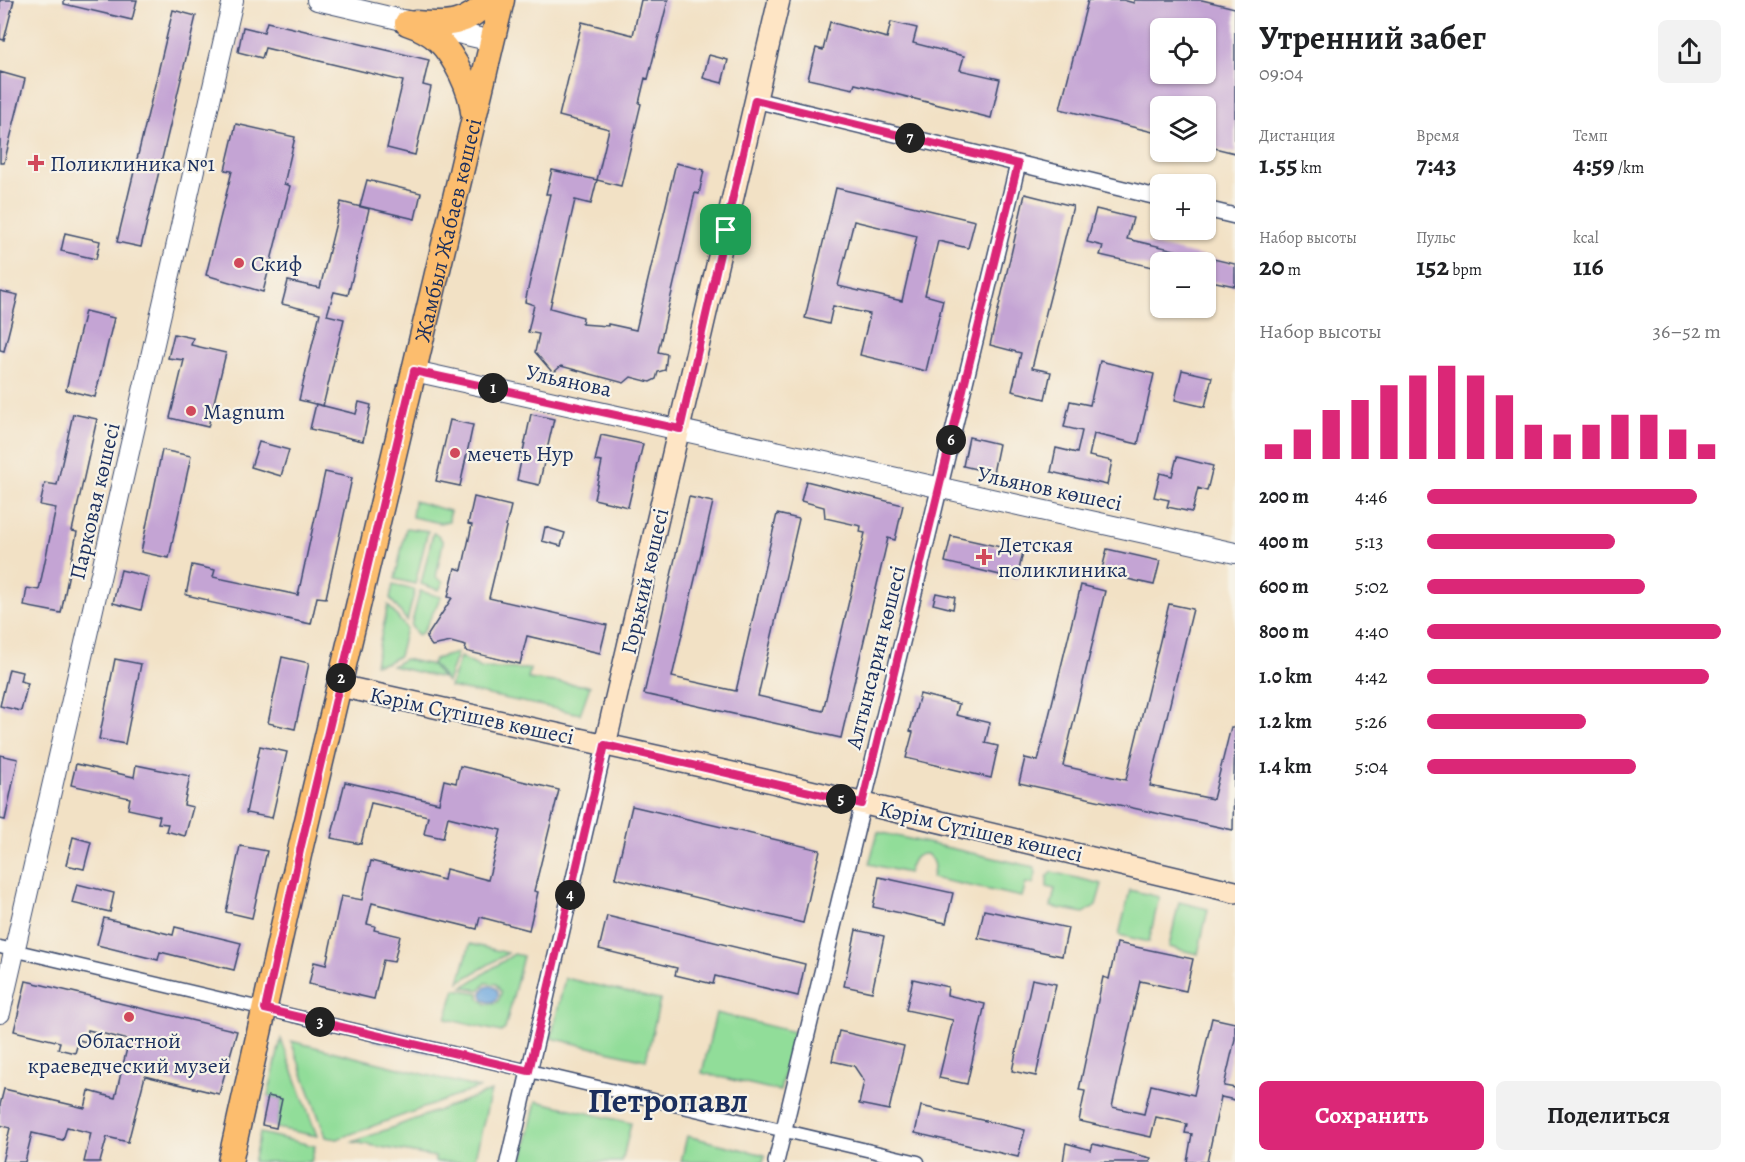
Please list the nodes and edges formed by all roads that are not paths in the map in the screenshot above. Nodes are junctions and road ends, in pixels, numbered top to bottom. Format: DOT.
graph roads {
  1 [pos="233,0"];
  2 [pos="317,0"];
  3 [pos="490,0"];
  4 [pos="502,0"];
  5 [pos="779,0"];
  6 [pos="407,22"];
  7 [pos="492,41"];
  8 [pos="755,100"];
  9 [pos="474,119"];
  10 [pos="1018,164"];
  11 [pos="1150,195"];
  12 [pos="1216,211"];
  13 [pos="1235,216"];
  14 [pos="414,371"];
  15 [pos="680,429"];
  16 [pos="939,488"];
  17 [pos="1235,553"];
  18 [pos="340,686"];
  19 [pos="605,745"];
  20 [pos="862,804"];
  21 [pos="1235,892"];
  22 [pos="8,949"];
  23 [pos="265,1009"];
  24 [pos="0,1013"];
  25 [pos="529,1071"];
  26 [pos="784,1130"];
  27 [pos="230,1162"];
  28 [pos="508,1162"];
  29 [pos="776,1162"];
  30 [pos="918,1162"];
  1 -- 22 [label="street, Парковая көшесі"];
  2 -- 6 [label="street"];
  3 -- 6 [label="main road"];
  4 -- 7 [label="main road, Жамбыл Жабаев көшесі"];
  5 -- 8 [label="main road, Горький көшесі"];
  6 -- 7 [label="street"];
  6 -- 9 [label="main road"];
  7 -- 9 [label="main road, Жамбыл Жабаев көшесі"];
  8 -- 10 [label="street"];
  8 -- 15 [label="main road, Горький көшесі"];
  9 -- 14 [label="main road, Жамбыл Жабаев көшесі"];
  10 -- 11 [label="street"];
  10 -- 16 [label="street, Алтынсарин көшесі"];
  12 -- 13 [label="street"];
  14 -- 15 [label="street, Ульянова"];
  14 -- 18 [label="main road, Жамбыл Жабаев көшесі"];
  15 -- 16 [label="street, Ульянов көшесі"];
  15 -- 19 [label="main road, Горький көшесі"];
  16 -- 17 [label="street, Ульянов көшесі"];
  16 -- 20 [label="street, Алтынсарин көшесі"];
  18 -- 19 [label="main road, Кәрім Сүтішев көшесі"];
  18 -- 23 [label="main road, Жамбыл Жабаев көшесі"];
  19 -- 20 [label="main road, Кәрім Сүтішев көшесі"];
  19 -- 25 [label="street, Горький көшесі"];
  20 -- 21 [label="main road, Кәрім Сүтішев көшесі"];
  20 -- 26 [label="street, Алтынсарин көшесі"];
  22 -- 23 [label="street"];
  22 -- 24 [label="street, Парковая көшесі"];
  23 -- 25 [label="street"];
  23 -- 27 [label="main road, Жамбыл Жабаев көшесі"];
  25 -- 26 [label="street"];
  25 -- 28 [label="street, Горький көшесі"];
  26 -- 29 [label="street, Алтынсарин көшесі"];
  26 -- 30 [label="street"];
}
